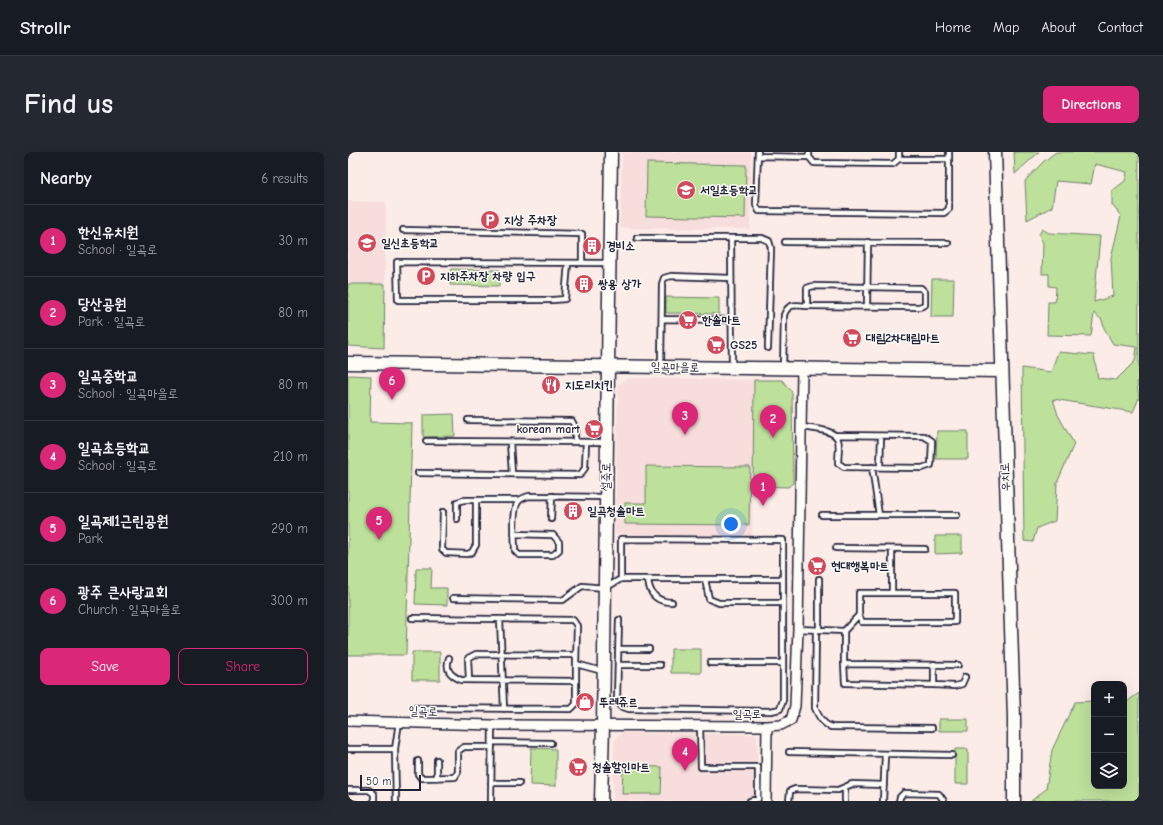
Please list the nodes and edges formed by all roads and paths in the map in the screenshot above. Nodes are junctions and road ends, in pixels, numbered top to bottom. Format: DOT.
graph roads {
  1 [pos="611,152"];
  2 [pos="899,152"];
  3 [pos="949,152"];
  4 [pos="995,152"];
  5 [pos="758,154"];
  6 [pos="809,154"];
  7 [pos="949,158"];
  8 [pos="899,159"];
  9 [pos="403,230"];
  10 [pos="637,238"];
  11 [pos="731,238"];
  12 [pos="786,242"];
  13 [pos="868,242"];
  14 [pos="948,243"];
  15 [pos="582,261"];
  16 [pos="568,263"];
  17 [pos="610,263"];
  18 [pos="731,278"];
  19 [pos="867,286"];
  20 [pos="807,306"];
  21 [pos="867,306"];
  22 [pos="662,319"];
  23 [pos="733,320"];
  24 [pos="768,348"];
  25 [pos="348,363"];
  26 [pos="609,366"];
  27 [pos="661,366"];
  28 [pos="732,368"];
  29 [pos="784,368"];
  30 [pos="802,368"];
  31 [pos="1002,371"];
  32 [pos="468,420"];
  33 [pos="803,427"];
  34 [pos="835,435"];
  35 [pos="881,436"];
  36 [pos="426,441"];
  37 [pos="510,442"];
  38 [pos="575,442"];
  39 [pos="586,442"];
  40 [pos="607,442"];
  41 [pos="872,467"];
  42 [pos="880,467"];
  43 [pos="418,473"];
  44 [pos="512,474"];
  45 [pos="552,496"];
  46 [pos="606,498"];
  47 [pos="476,500"];
  48 [pos="519,500"];
  49 [pos="443,512"];
  50 [pos="822,515"];
  51 [pos="880,515"];
  52 [pos="957,515"];
  53 [pos="457,519"];
  54 [pos="551,519"];
  55 [pos="514,534"];
  56 [pos="836,548"];
  57 [pos="892,549"];
  58 [pos="925,549"];
  59 [pos="621,579"];
  60 [pos="648,579"];
  61 [pos="705,579"];
  62 [pos="783,579"];
  63 [pos="819,579"];
  64 [pos="605,588"];
  65 [pos="892,594"];
  66 [pos="453,598"];
  67 [pos="672,602"];
  68 [pos="783,603"];
  69 [pos="859,615"];
  70 [pos="412,618"];
  71 [pos="500,619"];
  72 [pos="619,620"];
  73 [pos="798,629"];
  74 [pos="817,630"];
  75 [pos="844,631"];
  76 [pos="618,649"];
  77 [pos="649,649"];
  78 [pos="502,655"];
  79 [pos="576,655"];
  80 [pos="449,658"];
  81 [pos="710,663"];
  82 [pos="783,663"];
  83 [pos="576,664"];
  84 [pos="844,664"];
  85 [pos="934,664"];
  86 [pos="618,665"];
  87 [pos="660,665"];
  88 [pos="958,665"];
  89 [pos="604,672"];
  90 [pos="965,677"];
  91 [pos="469,680"];
  92 [pos="502,681"];
  93 [pos="576,681"];
  94 [pos="934,685"];
  95 [pos="416,708"];
  96 [pos="504,709"];
  97 [pos="348,721"];
  98 [pos="399,722"];
  99 [pos="492,725"];
  100 [pos="603,725"];
  101 [pos="700,726"];
  102 [pos="767,726"];
  103 [pos="932,728"];
  104 [pos="551,743"];
  105 [pos="492,745"];
  106 [pos="348,749"];
  107 [pos="395,749"];
  108 [pos="789,752"];
  109 [pos="885,755"];
  110 [pos="952,755"];
  111 [pos="437,760"];
  112 [pos="418,761"];
  113 [pos="437,778"];
  114 [pos="492,783"];
  115 [pos="519,783"];
  116 [pos="884,785"];
  117 [pos="846,787"];
  118 [pos="348,790"];
  119 [pos="374,801"];
  120 [pos="396,801"];
  121 [pos="491,801"];
  122 [pos="601,801"];
  123 [pos="750,801"];
  124 [pos="766,801"];
  125 [pos="789,801"];
  126 [pos="845,801"];
  127 [pos="883,801"];
  128 [pos="899,801"];
  129 [pos="944,801"];
  130 [pos="1014,801"];
  1 -- 17 [label="main road, 설죽로"];
  2 -- 8 [label="lane"];
  3 -- 7 [label="lane"];
  4 -- 31 [label="main road, 우치로"];
  5 -- 6 [label="lane"];
  5 -- 7 [label="lane"];
  6 -- 8 [label="lane"];
  7 -- 8 [label="lane"];
  9 -- 15 [label="lane"];
  10 -- 11 [label="lane"];
  11 -- 18 [label="lane"];
  11 -- 24 [label="lane"];
  12 -- 13 [label="lane"];
  13 -- 14 [label="lane"];
  13 -- 19 [label="lane"];
  15 -- 16 [label="lane"];
  15 -- 17 [label="lane"];
  16 -- 16 [label="lane"];
  17 -- 26 [label="main road, 설죽로"];
  18 -- 22 [label="lane"];
  18 -- 23 [label="lane"];
  19 -- 20 [label="lane"];
  19 -- 21 [label="lane"];
  19 -- 21 [label="lane"];
  20 -- 21 [label="lane"];
  20 -- 29 [label="lane"];
  22 -- 23 [label="lane"];
  22 -- 27 [label="lane"];
  23 -- 28 [label="lane"];
  25 -- 26 [label="main road, 일곡마을로"];
  26 -- 27 [label="main road, 일곡마을로"];
  26 -- 40 [label="main road, 설죽로"];
  27 -- 28 [label="main road, 일곡마을로"];
  28 -- 29 [label="main road, 일곡마을로"];
  29 -- 30 [label="main road, 일곡마을로"];
  30 -- 31 [label="main road, 일곡마을로"];
  30 -- 33 [label="street, 일곡로"];
  31 -- 130 [label="main road, 우치로"];
  32 -- 38 [label="lane"];
  33 -- 34 [label="lane"];
  33 -- 73 [label="street, 일곡로"];
  34 -- 35 [label="lane"];
  34 -- 41 [label="lane"];
  35 -- 42 [label="lane"];
  35 -- 42 [label="lane"];
  36 -- 37 [label="lane"];
  37 -- 38 [label="lane"];
  37 -- 44 [label="lane"];
  38 -- 39 [label="lane"];
  39 -- 40 [label="lane"];
  39 -- 44 [label="lane"];
  40 -- 46 [label="main road, 설죽로"];
  41 -- 42 [label="lane"];
  41 -- 51 [label="lane"];
  43 -- 44 [label="lane"];
  45 -- 46 [label="lane"];
  45 -- 48 [label="lane"];
  45 -- 54 [label="lane"];
  46 -- 64 [label="main road, 설죽로"];
  47 -- 48 [label="lane"];
  47 -- 49 [label="lane"];
  47 -- 53 [label="lane"];
  48 -- 55 [label="lane"];
  50 -- 51 [label="lane"];
  51 -- 52 [label="lane"];
  55 -- 55 [label="lane"];
  56 -- 57 [label="lane"];
  57 -- 58 [label="lane"];
  57 -- 65 [label="lane"];
  59 -- 60 [label="lane"];
  59 -- 62 [label="lane"];
  59 -- 64 [label="lane"];
  60 -- 61 [label="lane"];
  60 -- 67 [label="lane"];
  61 -- 62 [label="lane"];
  61 -- 68 [label="lane"];
  62 -- 68 [label="lane"];
  63 -- 74 [label="lane"];
  64 -- 66 [label="lane"];
  64 -- 89 [label="main road, 설죽로"];
  65 -- 69 [label="lane"];
  65 -- 69 [label="lane"];
  68 -- 82 [label="lane"];
  69 -- 75 [label="lane"];
  70 -- 71 [label="lane"];
  71 -- 78 [label="lane"];
  71 -- 79 [label="lane"];
  72 -- 76 [label="lane"];
  73 -- 74 [label="lane"];
  73 -- 102 [label="street, 일곡로"];
  74 -- 75 [label="lane"];
  74 -- 103 [label="lane"];
  75 -- 84 [label="lane"];
  76 -- 77 [label="lane"];
  76 -- 86 [label="lane"];
  78 -- 79 [label="lane"];
  78 -- 91 [label="lane"];
  78 -- 92 [label="lane"];
  79 -- 83 [label="lane"];
  80 -- 91 [label="lane"];
  81 -- 82 [label="lane"];
  82 -- 86 [label="lane"];
  83 -- 89 [label="lane"];
  83 -- 93 [label="lane"];
  84 -- 85 [label="lane"];
  84 -- 94 [label="lane"];
  85 -- 88 [label="lane"];
  85 -- 94 [label="lane"];
  86 -- 87 [label="lane"];
  89 -- 100 [label="main road, 설죽로"];
  90 -- 94 [label="lane"];
  91 -- 92 [label="lane"];
  92 -- 93 [label="lane"];
  92 -- 96 [label="lane"];
  93 -- 96 [label="lane"];
  95 -- 96 [label="lane"];
  97 -- 98 [label="street, 일곡로"];
  98 -- 99 [label="street, 일곡로"];
  98 -- 107 [label="lane"];
  99 -- 100 [label="street, 일곡로"];
  99 -- 105 [label="lane"];
  100 -- 101 [label="street, 일곡로"];
  100 -- 122 [label="main road, 설죽로"];
  101 -- 102 [label="street, 일곡로"];
  101 -- 123 [label="lane"];
  102 -- 124 [label="street"];
  104 -- 105 [label="lane"];
  105 -- 113 [label="lane"];
  105 -- 114 [label="lane"];
  106 -- 107 [label="lane"];
  107 -- 120 [label="lane"];
  108 -- 109 [label="lane"];
  109 -- 110 [label="lane"];
  109 -- 116 [label="lane"];
  111 -- 113 [label="lane"];
  112 -- 113 [label="lane"];
  114 -- 115 [label="lane"];
  114 -- 121 [label="lane"];
  116 -- 117 [label="lane"];
  116 -- 127 [label="lane"];
  117 -- 125 [label="lane"];
  117 -- 126 [label="lane"];
  118 -- 119 [label="lane"];
  128 -- 129 [label="lane"];
}
